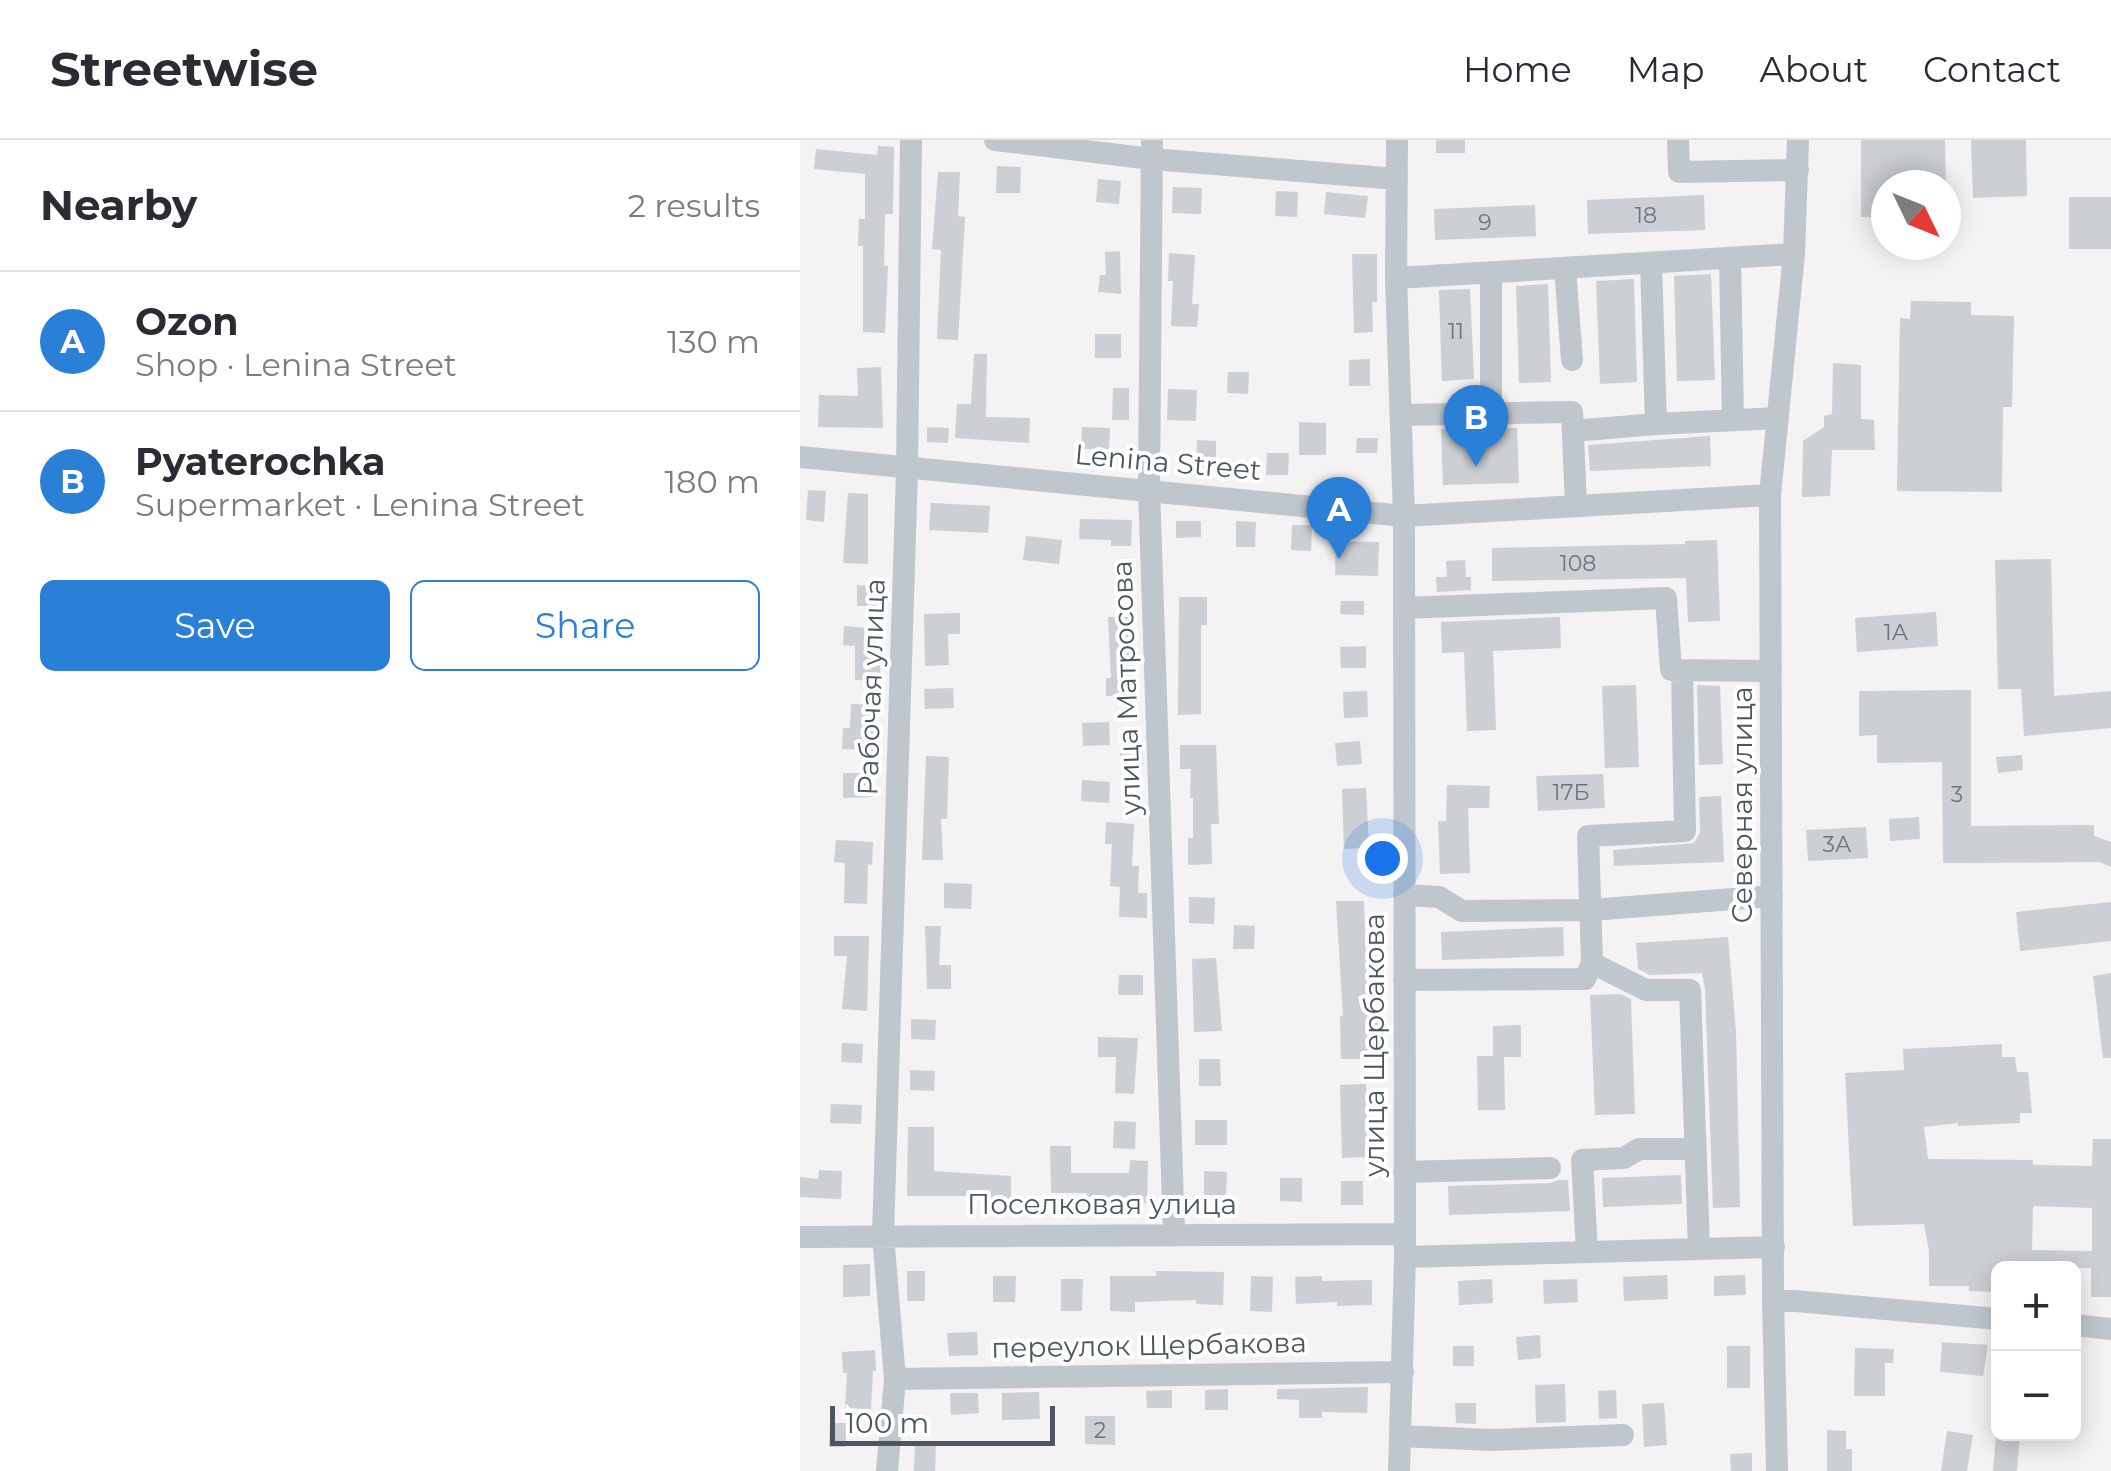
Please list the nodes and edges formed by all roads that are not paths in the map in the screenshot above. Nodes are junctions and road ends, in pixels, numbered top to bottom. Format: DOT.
graph roads {
  1 [pos="911,140"];
  2 [pos="996,140"];
  3 [pos="1397,140"];
  4 [pos="1678,140"];
  5 [pos="1798,140"];
  6 [pos="1152,150"];
  7 [pos="1798,170"];
  8 [pos="1397,179"];
  9 [pos="1794,254"];
  10 [pos="1730,258"];
  11 [pos="1651,262"];
  12 [pos="1564,268"];
  13 [pos="1491,272"];
  14 [pos="1396,278"];
  15 [pos="1572,360"];
  16 [pos="1491,413"];
  17 [pos="1401,416"];
  18 [pos="1778,418"];
  19 [pos="1733,420"];
  20 [pos="1656,424"];
  21 [pos="1572,431"];
  22 [pos="800,458"];
  23 [pos="907,470"];
  24 [pos="1149,490"];
  25 [pos="1770,496"];
  26 [pos="1576,506"];
  27 [pos="1404,516"];
  28 [pos="1404,608"];
  29 [pos="1682,670"];
  30 [pos="1771,670"];
  31 [pos="1404,895"];
  32 [pos="1772,896"];
  33 [pos="1591,910"];
  34 [pos="1592,963"];
  35 [pos="1404,980"];
  36 [pos="1695,1149"];
  37 [pos="1550,1168"];
  38 [pos="1404,1172"];
  39 [pos="1174,1233"];
  40 [pos="884,1235"];
  41 [pos="800,1237"];
  42 [pos="1404,1246"];
  43 [pos="1774,1247"];
  44 [pos="1698,1249"];
  45 [pos="1587,1252"];
  46 [pos="1774,1298"];
  47 [pos="1991,1318"];
  48 [pos="2081,1327"];
  49 [pos="2111,1329"];
  50 [pos="1403,1372"];
  51 [pos="895,1379"];
  52 [pos="1623,1435"];
  53 [pos="1400,1436"];
  54 [pos="887,1471"];
  55 [pos="1399,1471"];
  56 [pos="1778,1471"];
  1 -- 23 [label="street, Рабочая улица"];
  2 -- 6 [label="street"];
  3 -- 8 [label="street, улица Щербакова"];
  4 -- 7 [label="street"];
  5 -- 7 [label="street, Северная улица"];
  6 -- 8 [label="street"];
  6 -- 24 [label="street, улица Матросова"];
  7 -- 9 [label="street, Северная улица"];
  8 -- 14 [label="street, улица Щербакова"];
  9 -- 10 [label="street"];
  9 -- 18 [label="street, Северная улица"];
  10 -- 11 [label="street"];
  10 -- 19 [label="street"];
  11 -- 12 [label="street"];
  11 -- 20 [label="street"];
  12 -- 13 [label="street"];
  12 -- 15 [label="street"];
  13 -- 14 [label="street"];
  13 -- 16 [label="street"];
  14 -- 17 [label="street, улица Щербакова"];
  16 -- 17 [label="street"];
  16 -- 21 [label="street"];
  17 -- 27 [label="street, улица Щербакова"];
  18 -- 19 [label="street"];
  18 -- 25 [label="street, Северная улица"];
  19 -- 20 [label="street"];
  20 -- 21 [label="street"];
  21 -- 26 [label="street"];
  22 -- 23 [label="street, Lenina Street"];
  23 -- 24 [label="street, Lenina Street"];
  23 -- 40 [label="street, Рабочая улица"];
  24 -- 27 [label="street, Lenina Street"];
  24 -- 39 [label="street, улица Матросова"];
  25 -- 26 [label="street, Lenina Street"];
  25 -- 30 [label="street, Северная улица"];
  26 -- 27 [label="street, Lenina Street"];
  27 -- 28 [label="street, улица Щербакова"];
  28 -- 29 [label="street"];
  28 -- 31 [label="street, улица Щербакова"];
  29 -- 30 [label="street"];
  29 -- 33 [label="street"];
  30 -- 32 [label="street, Северная улица"];
  31 -- 33 [label="street"];
  31 -- 35 [label="street, улица Щербакова"];
  32 -- 33 [label="street"];
  32 -- 43 [label="street, Северная улица"];
  33 -- 34 [label="street"];
  34 -- 35 [label="street"];
  34 -- 36 [label="street"];
  35 -- 38 [label="street, улица Щербакова"];
  36 -- 44 [label="street"];
  36 -- 45 [label="street"];
  37 -- 38 [label="street"];
  38 -- 42 [label="street, улица Щербакова"];
  39 -- 40 [label="street, Поселковая улица"];
  39 -- 42 [label="street, Поселковая улица"];
  40 -- 41 [label="street, Поселковая улица"];
  40 -- 51 [label="street, Рабочая улица"];
  42 -- 45 [label="street, Поселковая улица"];
  42 -- 50 [label="street, улица Щербакова"];
  43 -- 44 [label="street, Поселковая улица"];
  43 -- 46 [label="street, Северная улица"];
  44 -- 45 [label="street, Поселковая улица"];
  46 -- 47 [label="street"];
  46 -- 56 [label="street, Северная улица"];
  48 -- 49 [label="street"];
  50 -- 51 [label="street, переулок Щербакова"];
  50 -- 53 [label="street, улица Щербакова"];
  51 -- 54 [label="street, Рабочая улица"];
  52 -- 53 [label="street"];
  53 -- 55 [label="street, улица Щербакова"];
}
